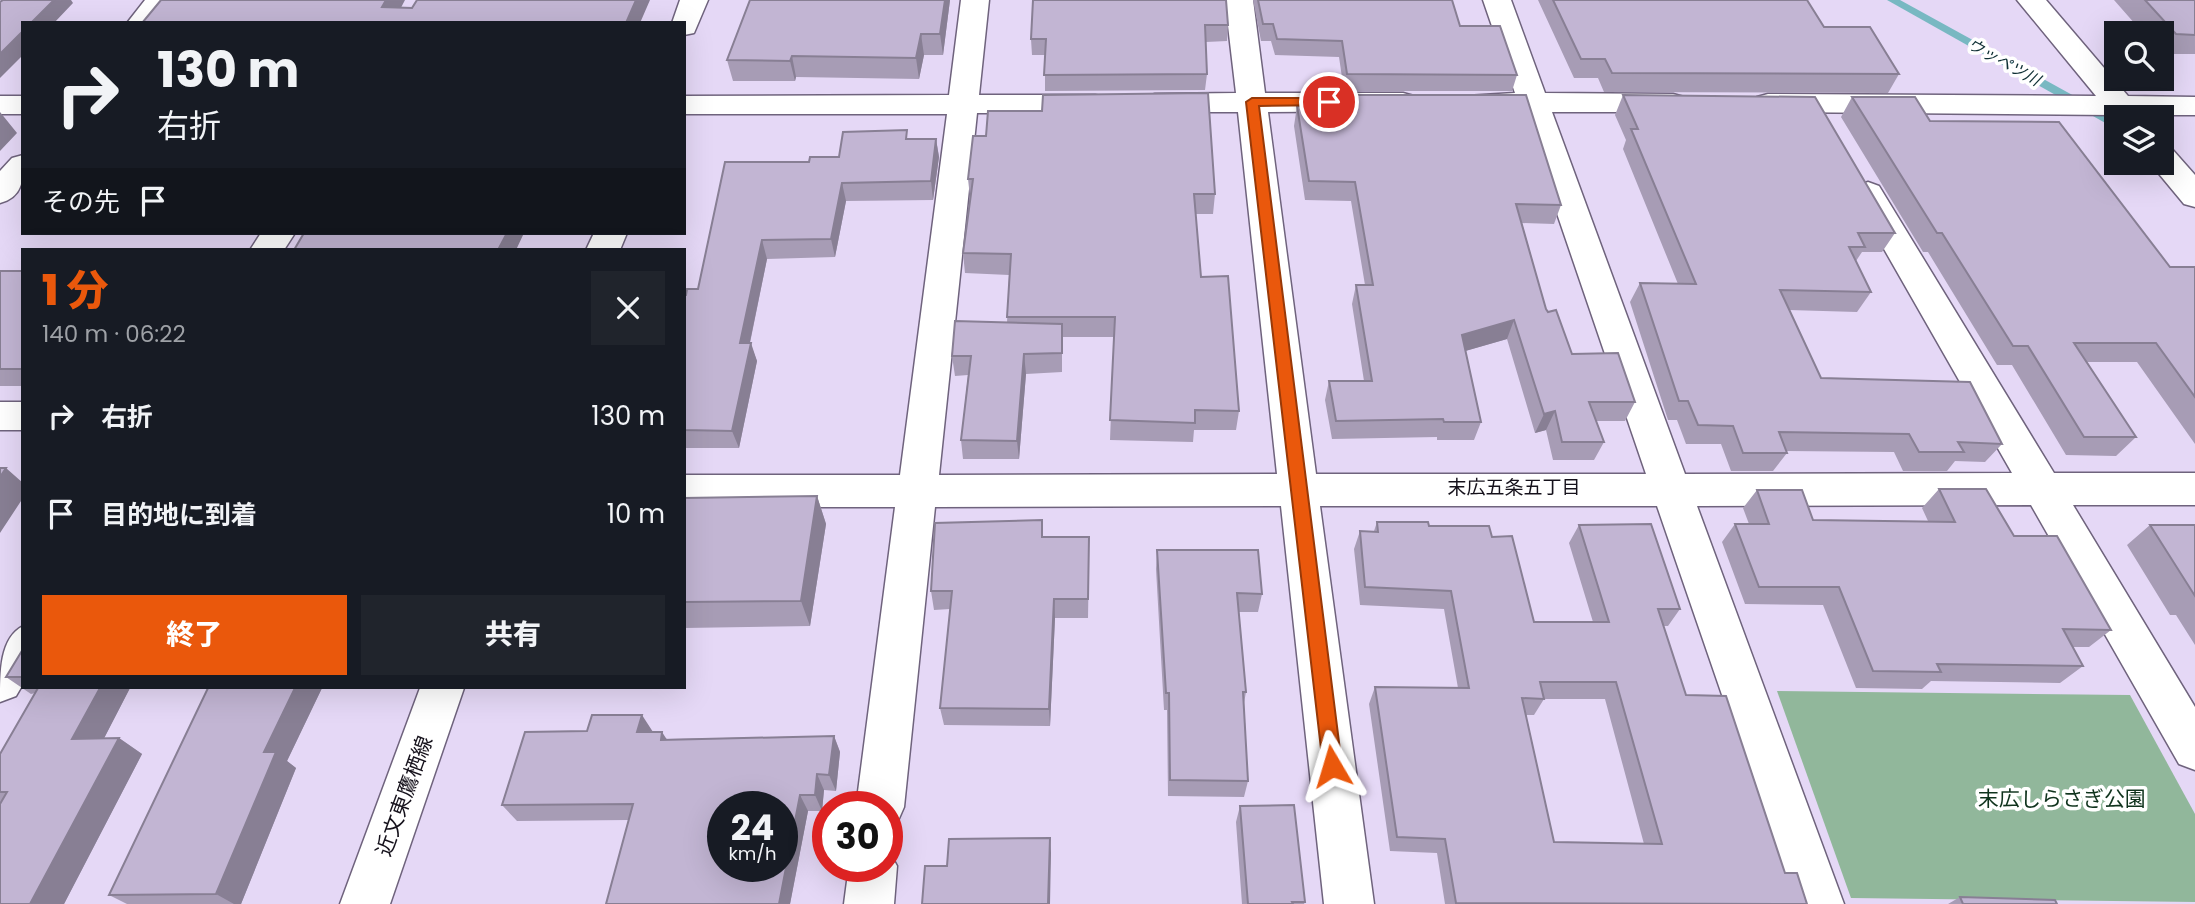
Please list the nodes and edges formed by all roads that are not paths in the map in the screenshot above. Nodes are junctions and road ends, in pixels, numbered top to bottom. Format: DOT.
graph roads {
  1 [pos="160,0"];
  2 [pos="694,0"];
  3 [pos="975,0"];
  4 [pos="1239,0"];
  5 [pos="1497,0"];
  6 [pos="2031,0"];
  7 [pos="143,21"];
  8 [pos="686,22"];
  9 [pos="1252,102"];
  10 [pos="1534,103"];
  11 [pos="1695,103"];
  12 [pos="1735,103"];
  13 [pos="1815,103"];
  14 [pos="0,105"];
  15 [pos="21,105"];
  16 [pos="686,105"];
  17 [pos="963,105"];
  18 [pos="2119,105"];
  19 [pos="2104,110"];
  20 [pos="21,167"];
  21 [pos="2174,171"];
  22 [pos="0,192"];
  23 [pos="2195,196"];
  24 [pos="0,416"];
  25 [pos="21,416"];
  26 [pos="1669,487"];
  27 [pos="2040,488"];
  28 [pos="2195,489"];
  29 [pos="917,490"];
  30 [pos="1299,490"];
  31 [pos="686,491"];
  32 [pos="21,648"];
  33 [pos="0,682"];
  34 [pos="442,689"];
  35 [pos="2195,749"];
  36 [pos="882,791"];
  37 [pos="871,882"];
  38 [pos="365,904"];
  39 [pos="869,904"];
  40 [pos="1349,904"];
  41 [pos="1819,904"];
  1 -- 7 [label="street"];
  2 -- 8 [label="street"];
  3 -- 17 [label="street"];
  4 -- 9 [label="street"];
  5 -- 10 [label="street"];
  6 -- 18 [label="street"];
  9 -- 10 [label="street"];
  9 -- 17 [label="street"];
  9 -- 30 [label="street"];
  10 -- 11 [label="street"];
  10 -- 26 [label="street"];
  12 -- 13 [label="street"];
  13 -- 19 [label="street"];
  13 -- 27 [label="street"];
  14 -- 15 [label="street"];
  16 -- 17 [label="street"];
  17 -- 29 [label="street"];
  20 -- 22 [label="street"];
  21 -- 23 [label="street"];
  24 -- 25 [label="street"];
  26 -- 27 [label="street"];
  26 -- 30 [label="street"];
  26 -- 41 [label="street"];
  27 -- 28 [label="street"];
  27 -- 35 [label="street"];
  29 -- 30 [label="street"];
  29 -- 31 [label="street"];
  29 -- 36 [label="street"];
  30 -- 40 [label="street"];
  32 -- 33 [label="street"];
  34 -- 38 [label="street, 近文東鷹栖線"];
  37 -- 39 [label="street"];
}
